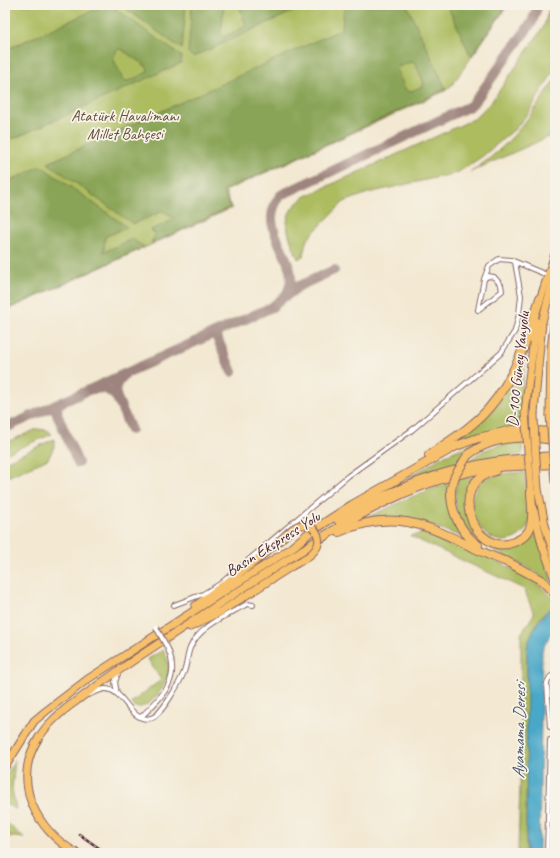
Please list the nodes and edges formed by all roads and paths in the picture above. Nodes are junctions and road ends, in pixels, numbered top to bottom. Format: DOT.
graph roads {
  1 [pos="555,254"];
  2 [pos="515,262"];
  3 [pos="555,273"];
  4 [pos="547,275"];
  5 [pos="484,279"];
  6 [pos="540,298"];
  7 [pos="555,317"];
  8 [pos="555,432"];
  9 [pos="555,440"];
  10 [pos="555,456"];
  11 [pos="555,464"];
  12 [pos="520,466"];
  13 [pos="400,476"];
  14 [pos="555,484"];
  15 [pos="534,490"];
  16 [pos="290,549"];
  17 [pos="301,551"];
  18 [pos="555,559"];
  19 [pos="509,562"];
  20 [pos="555,580"];
  21 [pos="555,594"];
  22 [pos="174,605"];
  23 [pos="253,605"];
  24 [pos="184,618"];
  25 [pos="156,627"];
  26 [pos="175,632"];
  27 [pos="120,668"];
  28 [pos="555,674"];
  29 [pos="117,694"];
  30 [pos="79,698"];
  31 [pos="141,717"];
  32 [pos="550,727"];
  33 [pos="550,740"];
  34 [pos="5,767"];
  35 [pos="548,821"];
  36 [pos="555,821"];
  37 [pos="76,852"];
  38 [pos="547,853"];
  1 -- 4 [label="main road, D-100 Güney Yanyolu"];
  2 -- 4 [label="street"];
  2 -- 5 [label="street"];
  2 -- 22 [label="street"];
  3 -- 15 [label="main road, bridge"];
  4 -- 6 [label="main road, D-100 Güney Yanyolu"];
  5 -- 5 [label="street"];
  6 -- 13 [label="highway"];
  6 -- 15 [label="main road, D-100 Güney Yanyolu, bridge"];
  7 -- 14 [label="main road, bridge"];
  8 -- 13 [label="highway"];
  9 -- 19 [label="highway, bridge"];
  10 -- 16 [label="highway, Basın Ekspress Yolu"];
  11 -- 12 [label="highway, Basın Ekspress Yolu"];
  12 -- 15 [label="highway"];
  12 -- 17 [label="highway, Basın Ekspress Yolu"];
  13 -- 16 [label="highway"];
  15 -- 18 [label="main road"];
  15 -- 20 [label="main road, D-100 Güney Yanyolu"];
  16 -- 24 [label="main road, Basın Ekspress Yolu"];
  17 -- 19 [label="highway"];
  17 -- 26 [label="main road, Basın Ekspress Yolu"];
  19 -- 21 [label="highway"];
  23 -- 31 [label="street"];
  24 -- 26 [label="main road, bridge"];
  24 -- 34 [label="main road, Basın Ekspress Yolu"];
  25 -- 31 [label="street, bridge"];
  26 -- 27 [label="main road, Basın Ekspress Yolu"];
  27 -- 29 [label="street"];
  27 -- 30 [label="main road, Basın Ekspress Yolu"];
  28 -- 32 [label="street"];
  29 -- 30 [label="street"];
  29 -- 31 [label="street"];
  30 -- 37 [label="main road, Basın Ekspress Yolu"];
  33 -- 35 [label="street"];
  35 -- 36 [label="street"];
  35 -- 38 [label="street"];
}
